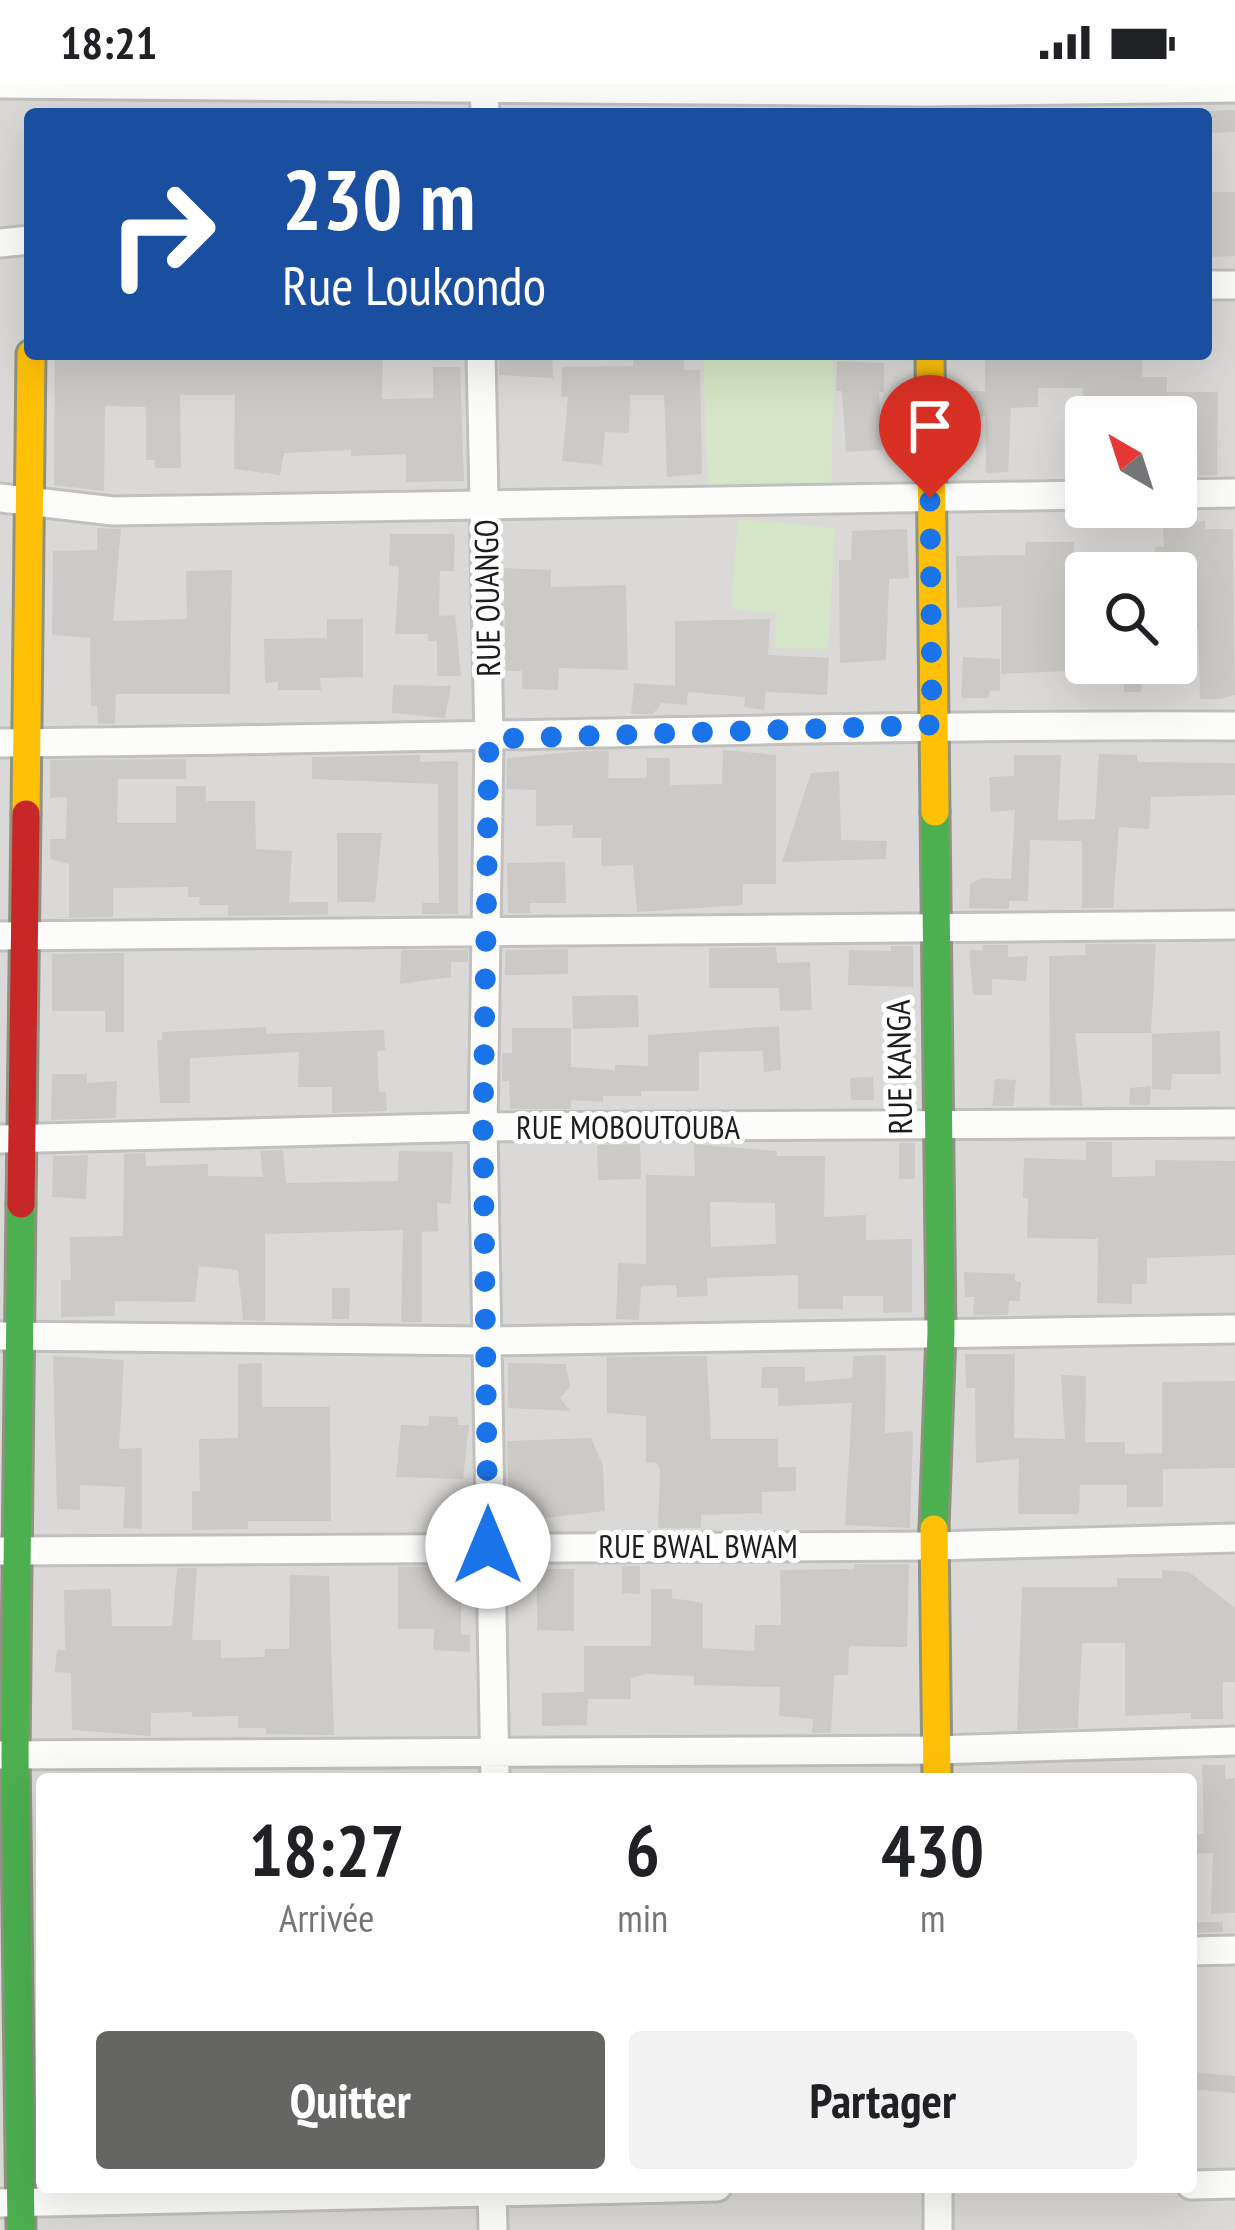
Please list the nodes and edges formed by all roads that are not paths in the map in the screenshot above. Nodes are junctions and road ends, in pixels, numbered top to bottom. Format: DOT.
graph roads {
  1 [pos="3,84"];
  2 [pos="33,85"];
  3 [pos="1235,88"];
  4 [pos="484,95"];
  5 [pos="924,97"];
  6 [pos="30,360"];
  7 [pos="481,360"];
  8 [pos="930,360"];
  9 [pos="1235,493"];
  10 [pos="1197,494"];
  11 [pos="1065,495"];
  12 [pos="930,498"];
  13 [pos="13,501"];
  14 [pos="486,505"];
  15 [pos="932,725"];
  16 [pos="1235,726"];
  17 [pos="489,739"];
  18 [pos="0,743"];
  19 [pos="29,743"];
  20 [pos="1235,925"];
  21 [pos="934,931"];
  22 [pos="485,933"];
  23 [pos="12,936"];
  24 [pos="1235,1124"];
  25 [pos="935,1125"];
  26 [pos="483,1127"];
  27 [pos="10,1139"];
  28 [pos="1235,1329"];
  29 [pos="941,1332"];
  30 [pos="11,1335"];
  31 [pos="488,1341"];
  32 [pos="1235,1538"];
  33 [pos="488,1546"];
  34 [pos="933,1546"];
  35 [pos="8,1551"];
  36 [pos="1235,1741"];
  37 [pos="936,1750"];
  38 [pos="8,1755"];
  39 [pos="496,1766"];
  40 [pos="937,1773"];
  41 [pos="1235,1950"];
  42 [pos="1197,1951"];
  43 [pos="20,1965"];
  44 [pos="1235,2184"];
  45 [pos="1197,2185"];
  46 [pos="392,2193"];
  47 [pos="492,2193"];
  48 [pos="938,2193"];
  49 [pos="14,2212"];
  50 [pos="493,2230"];
  51 [pos="938,2230"];
  1 -- 2 [label="street"];
  2 -- 4 [label="street"];
  3 -- 5 [label="street"];
  4 -- 5 [label="street"];
  6 -- 13 [label="street"];
  7 -- 14 [label="street, RUE OUANGO"];
  8 -- 12 [label="street, RUE KANGA"];
  9 -- 10 [label="street"];
  11 -- 12 [label="street"];
  12 -- 14 [label="street"];
  12 -- 15 [label="street, RUE KANGA"];
  13 -- 14 [label="street"];
  13 -- 19 [label="street"];
  14 -- 17 [label="street, RUE OUANGO"];
  15 -- 16 [label="street"];
  15 -- 17 [label="street"];
  15 -- 21 [label="street, RUE KANGA"];
  17 -- 19 [label="street"];
  17 -- 22 [label="street, RUE OUANGO"];
  18 -- 19 [label="street"];
  19 -- 23 [label="street"];
  20 -- 21 [label="street"];
  21 -- 22 [label="street"];
  21 -- 25 [label="street, RUE KANGA"];
  22 -- 23 [label="street"];
  22 -- 26 [label="street, RUE OUANGO"];
  23 -- 27 [label="street"];
  24 -- 25 [label="street, RUE MOBOUTOUBA"];
  25 -- 26 [label="street, RUE MOBOUTOUBA"];
  25 -- 29 [label="street, RUE KANGA"];
  26 -- 27 [label="street, RUE MOBOUTOUBA"];
  26 -- 31 [label="street, RUE OUANGO"];
  27 -- 30 [label="street"];
  28 -- 29 [label="street"];
  29 -- 31 [label="street"];
  29 -- 34 [label="street, RUE KANGA"];
  30 -- 31 [label="street"];
  30 -- 35 [label="street"];
  31 -- 33 [label="street, RUE OUANGO"];
  32 -- 34 [label="street, RUE BWAL BWAM"];
  33 -- 34 [label="street, RUE BWAL BWAM"];
  33 -- 35 [label="street, RUE BWAL BWAM"];
  33 -- 39 [label="street, RUE OUANGO"];
  34 -- 37 [label="street, RUE KANGA"];
  35 -- 38 [label="street"];
  36 -- 37 [label="street"];
  37 -- 39 [label="street"];
  37 -- 40 [label="street, RUE KANGA"];
  38 -- 39 [label="street"];
  38 -- 43 [label="street"];
  41 -- 42 [label="street"];
  43 -- 49 [label="street"];
  44 -- 45 [label="street"];
  46 -- 49 [label="street"];
  47 -- 50 [label="street"];
  48 -- 51 [label="street"];
}
